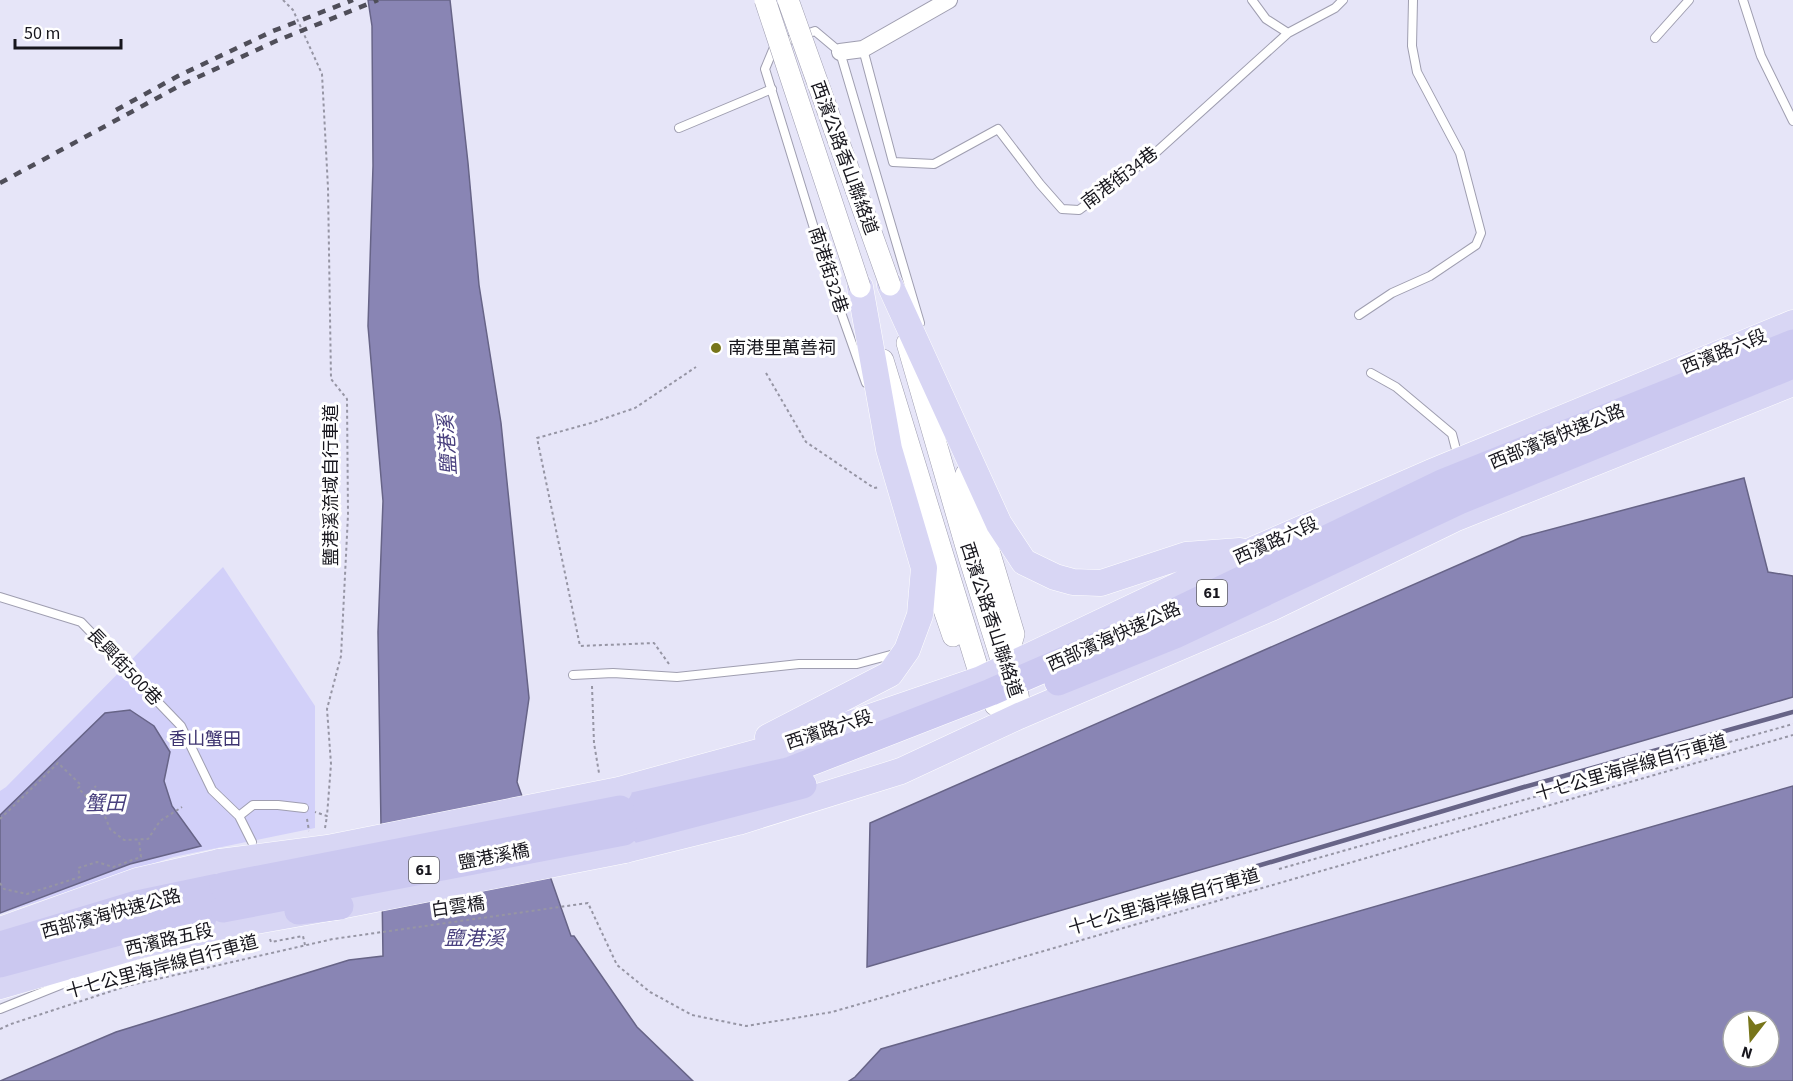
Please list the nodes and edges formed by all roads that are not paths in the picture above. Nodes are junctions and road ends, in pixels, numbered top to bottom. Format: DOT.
graph roads {
  1 [pos="765,0"];
  2 [pos="788,0"];
  3 [pos="949,0"];
  4 [pos="1252,0"];
  5 [pos="1343,0"];
  6 [pos="1413,0"];
  7 [pos="1689,0"];
  8 [pos="1743,0"];
  9 [pos="1288,33"];
  10 [pos="1654,38"];
  11 [pos="863,49"];
  12 [pos="840,52"];
  13 [pos="772,89"];
  14 [pos="1793,121"];
  15 [pos="679,128"];
  16 [pos="890,285"];
  17 [pos="860,287"];
  18 [pos="1359,315"];
  19 [pos="1793,323"];
  20 [pos="1793,343"];
  21 [pos="1793,365"];
  22 [pos="1371,373"];
  23 [pos="1793,383"];
  24 [pos="944,400"];
  25 [pos="889,449"];
  26 [pos="1459,461"];
  27 [pos="1255,549"];
  28 [pos="0,597"];
  29 [pos="907,650"];
  30 [pos="573,675"];
  31 [pos="1004,691"];
  32 [pos="695,769"];
  33 [pos="304,808"];
  34 [pos="239,816"];
  35 [pos="622,820"];
  36 [pos="326,840"];
  37 [pos="252,842"];
  38 [pos="223,895"];
  39 [pos="340,906"];
  40 [pos="266,908"];
  41 [pos="137,916"];
  42 [pos="0,930"];
  43 [pos="0,945"];
  44 [pos="0,964"];
  45 [pos="0,986"];
  46 [pos="0,1009"];
  1 -- 17 [label="street, 西濱公路香山聯絡道, bridge"];
  2 -- 16 [label="street, 西濱公路香山聯絡道, bridge"];
  3 -- 11 [label="street"];
  4 -- 9 [label="lane"];
  5 -- 9 [label="lane, 南港街34巷"];
  6 -- 18 [label="lane"];
  7 -- 10 [label="lane"];
  8 -- 14 [label="lane"];
  9 -- 11 [label="lane, 南港街34巷"];
  11 -- 12 [label="street"];
  12 -- 13 [label="lane, 南港街32巷"];
  12 -- 24 [label="lane"];
  13 -- 15 [label="lane"];
  13 -- 25 [label="lane, 南港街32巷"];
  16 -- 24 [label="main road"];
  16 -- 31 [label="street, 西濱公路香山聯絡道"];
  17 -- 25 [label="main road"];
  17 -- 31 [label="street, 西濱公路香山聯絡道"];
  19 -- 26 [label="main road, 西濱路六段 / 61"];
  20 -- 31 [label="highway, 西部濱海快速公路 / 61"];
  21 -- 31 [label="highway, 西部濱海快速公路 / 61"];
  22 -- 26 [label="lane"];
  23 -- 31 [label="main road, 西濱路六段 / 61"];
  24 -- 27 [label="main road"];
  24 -- 31 [label="street"];
  25 -- 29 [label="main road"];
  25 -- 31 [label="street"];
  26 -- 27 [label="main road, 西濱路六段 / 61"];
  27 -- 31 [label="main road, 西濱路六段 / 61"];
  28 -- 34 [label="lane, 長興街500巷"];
  29 -- 30 [label="lane"];
  29 -- 32 [label="main road"];
  31 -- 32 [label="main road, 西濱路六段 / 61"];
  31 -- 35 [label="highway, 西部濱海快速公路 / 61"];
  31 -- 35 [label="main road, 西濱路六段 / 61"];
  32 -- 35 [label="main road, 西濱路六段 / 61"];
  33 -- 34 [label="lane"];
  34 -- 37 [label="lane, 長興街500巷"];
  35 -- 36 [label="main road, 61, bridge"];
  35 -- 38 [label="highway, 鹽港溪橋 / 61, bridge"];
  35 -- 39 [label="main road, 鹽港溪橋 / 61, bridge"];
  36 -- 38 [label="highway, bridge"];
  38 -- 39 [label="highway, bridge"];
  38 -- 41 [label="highway, 西部濱海快速公路 / 61"];
  38 -- 42 [label="main road, 61"];
  38 -- 45 [label="main road, 西濱路五段 / 61"];
  40 -- 46 [label="lane"];
  41 -- 43 [label="highway, 西部濱海快速公路 / 61"];
  41 -- 44 [label="highway, 西部濱海快速公路 / 61"];
}
